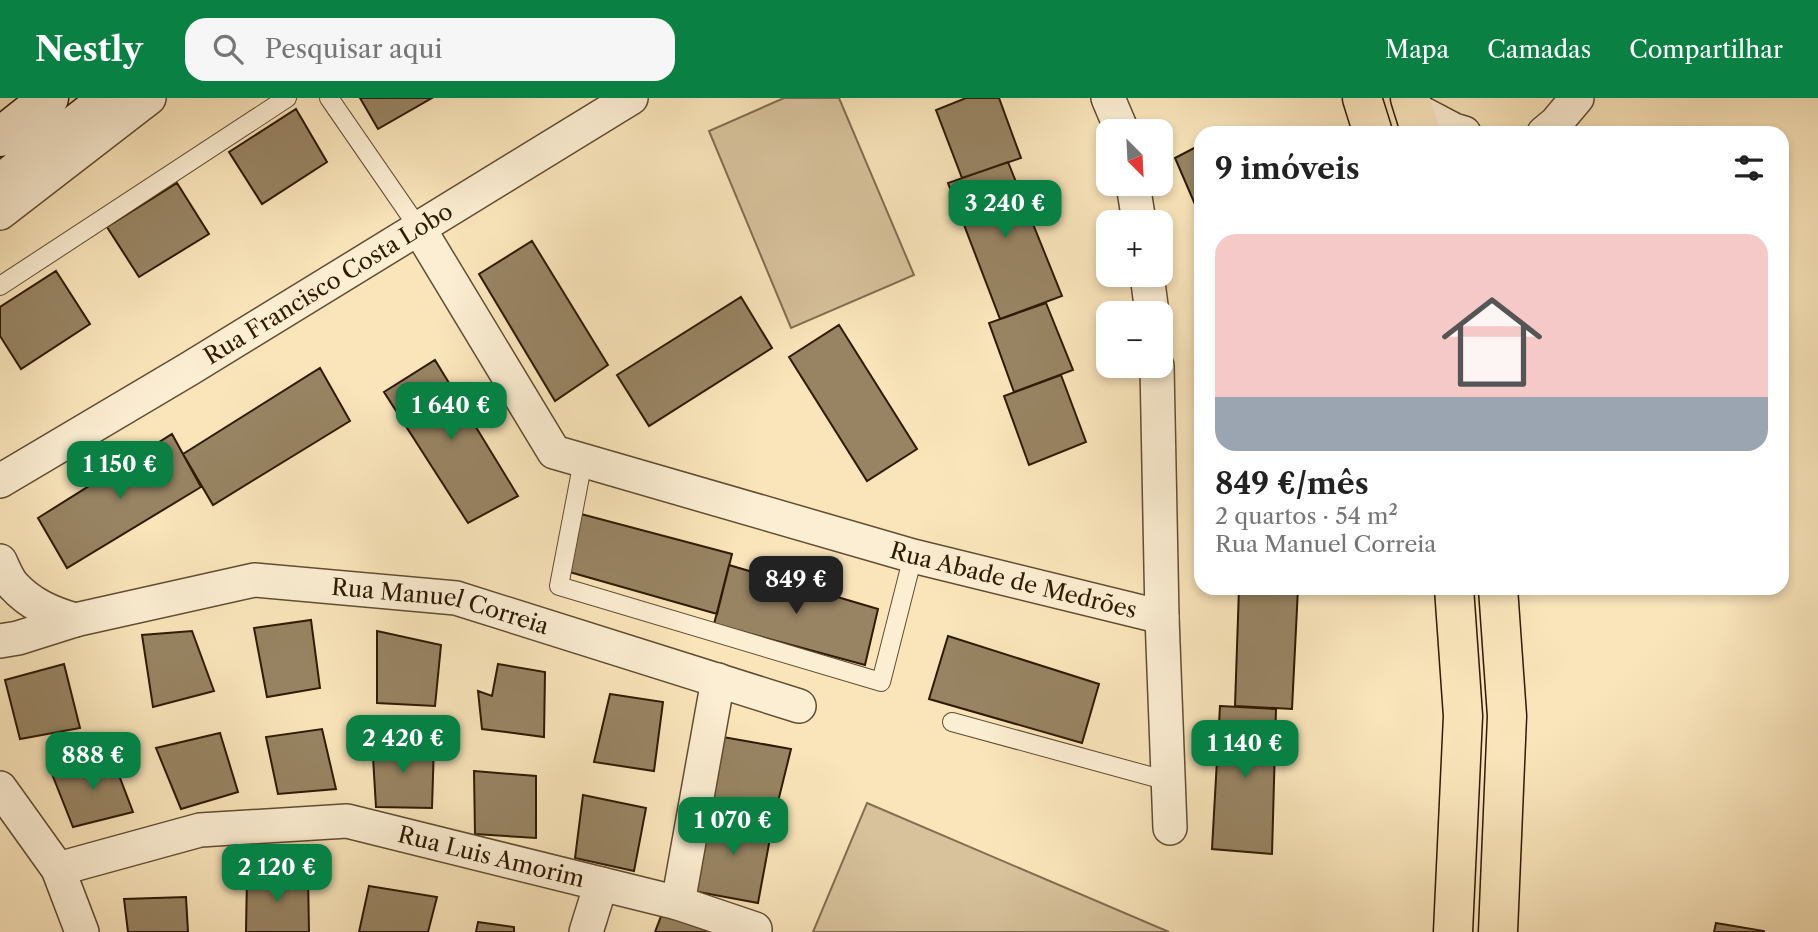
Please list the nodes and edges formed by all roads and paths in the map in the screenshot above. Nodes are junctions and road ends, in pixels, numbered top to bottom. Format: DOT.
graph roads {
  1 [pos="50,98"];
  2 [pos="109,98"];
  3 [pos="149,98"];
  4 [pos="287,98"];
  5 [pos="328,98"];
  6 [pos="631,98"];
  7 [pos="1108,98"];
  8 [pos="1362,98"];
  9 [pos="1577,98"];
  10 [pos="1415,113"];
  11 [pos="1117,119"];
  12 [pos="1371,126"];
  13 [pos="1445,126"];
  14 [pos="1552,126"];
  15 [pos="0,137"];
  16 [pos="0,184"];
  17 [pos="0,214"];
  18 [pos="418,227"];
  19 [pos="0,286"];
  20 [pos="1157,378"];
  21 [pos="583,461"];
  22 [pos="13,473"];
  23 [pos="0,499"];
  24 [pos="913,556"];
  25 [pos="3,570"];
  26 [pos="1454,595"];
  27 [pos="1498,595"];
  28 [pos="1162,617"];
  29 [pos="75,620"];
  30 [pos="0,641"];
  31 [pos="718,680"];
  32 [pos="799,706"];
  33 [pos="952,722"];
  34 [pos="1168,781"];
  35 [pos="0,788"];
  36 [pos="1170,828"];
  37 [pos="58,869"];
  38 [pos="601,884"];
  39 [pos="678,903"];
  40 [pos="755,929"];
  41 [pos="82,932"];
  42 [pos="586,932"];
  43 [pos="1453,932"];
  44 [pos="1498,932"];
  1 -- 15 [label="main road"];
  2 -- 16 [label="main road"];
  3 -- 17 [label="street"];
  4 -- 19 [label="lane"];
  5 -- 18 [label="lane"];
  6 -- 18 [label="street, Rua Francisco Costa Lobo"];
  7 -- 11 [label="street"];
  8 -- 12 [label="main road"];
  9 -- 14 [label="street"];
  10 -- 13 [label="street"];
  18 -- 21 [label="street, Rua Abade de Medrões"];
  18 -- 22 [label="street, Rua Francisco Costa Lobo"];
  20 -- 28 [label="street"];
  21 -- 24 [label="street, Rua Abade de Medrões"];
  21 -- 24 [label="lane"];
  22 -- 23 [label="street, Rua Francisco Costa Lobo"];
  24 -- 28 [label="street, Rua Abade de Medrões"];
  25 -- 29 [label="street"];
  26 -- 43 [label="main road"];
  27 -- 44 [label="main road"];
  28 -- 34 [label="street"];
  29 -- 30 [label="street, Rua Manuel Correia"];
  29 -- 31 [label="street, Rua Manuel Correia"];
  31 -- 32 [label="street, Rua Manuel Correia"];
  31 -- 39 [label="street"];
  33 -- 34 [label="lane"];
  34 -- 36 [label="street"];
  35 -- 37 [label="street"];
  37 -- 38 [label="street, Rua Luis Amorim"];
  37 -- 41 [label="street"];
  38 -- 39 [label="street, Rua Luis Amorim"];
  38 -- 42 [label="street"];
  39 -- 40 [label="street, Rua Luis Amorim"];
}
